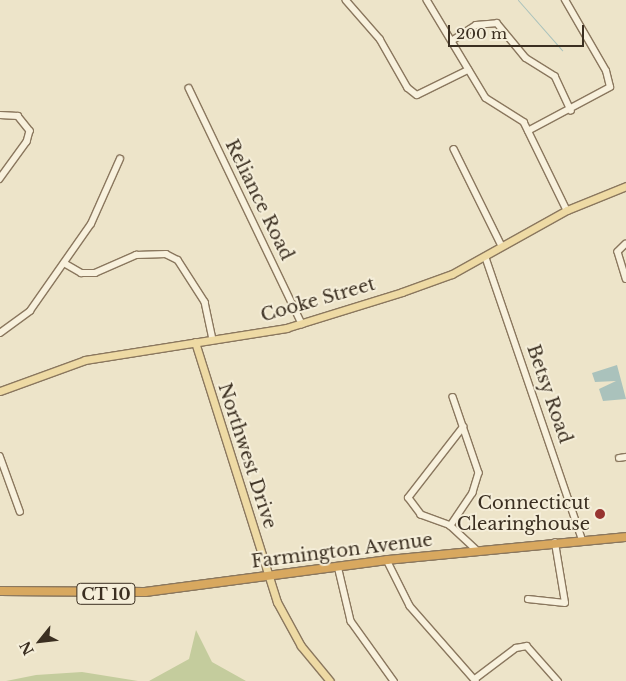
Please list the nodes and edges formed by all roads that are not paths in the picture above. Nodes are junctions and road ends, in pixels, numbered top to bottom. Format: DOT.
graph roads {
  1 [pos="346,0"];
  2 [pos="427,0"];
  3 [pos="565,0"];
  4 [pos="452,40"];
  5 [pos="468,70"];
  6 [pos="189,88"];
  7 [pos="571,110"];
  8 [pos="0,115"];
  9 [pos="528,131"];
  10 [pos="454,148"];
  11 [pos="120,159"];
  12 [pos="0,179"];
  13 [pos="626,186"];
  14 [pos="567,210"];
  15 [pos="626,244"];
  16 [pos="502,246"];
  17 [pos="486,258"];
  18 [pos="64,263"];
  19 [pos="626,279"];
  20 [pos="302,324"];
  21 [pos="0,333"];
  22 [pos="213,340"];
  23 [pos="194,342"];
  24 [pos="0,391"];
  25 [pos="453,397"];
  26 [pos="463,427"];
  27 [pos="0,456"];
  28 [pos="20,511"];
  29 [pos="451,526"];
  30 [pos="626,537"];
  31 [pos="584,541"];
  32 [pos="555,544"];
  33 [pos="478,551"];
  34 [pos="387,560"];
  35 [pos="338,566"];
  36 [pos="269,574"];
  37 [pos="0,591"];
  38 [pos="528,600"];
  39 [pos="476,680"];
  40 [pos="330,681"];
  41 [pos="394,681"];
  42 [pos="558,681"];
  1 -- 5 [label="street"];
  2 -- 4 [label="street"];
  3 -- 7 [label="street"];
  4 -- 5 [label="street"];
  4 -- 7 [label="street"];
  5 -- 9 [label="street"];
  6 -- 20 [label="street, Reliance Road"];
  7 -- 9 [label="street"];
  8 -- 12 [label="street"];
  9 -- 14 [label="street"];
  10 -- 16 [label="street"];
  11 -- 18 [label="street"];
  13 -- 14 [label="main road, Cooke Street"];
  14 -- 16 [label="main road, Cooke Street"];
  15 -- 19 [label="street"];
  16 -- 17 [label="main road, Cooke Street"];
  17 -- 20 [label="main road, Cooke Street"];
  17 -- 31 [label="street, Betsy Road"];
  18 -- 21 [label="street"];
  18 -- 22 [label="street"];
  20 -- 22 [label="main road, Cooke Street"];
  22 -- 23 [label="main road, Cooke Street"];
  23 -- 24 [label="main road, Cooke Street"];
  23 -- 36 [label="main road, Northwest Drive"];
  25 -- 26 [label="street"];
  26 -- 29 [label="street"];
  26 -- 29 [label="street"];
  27 -- 28 [label="street"];
  29 -- 33 [label="street"];
  30 -- 31 [label="highway, Farmington Avenue / CT 10"];
  31 -- 32 [label="highway, Farmington Avenue / CT 10"];
  32 -- 33 [label="highway, Farmington Avenue / CT 10"];
  32 -- 38 [label="street"];
  33 -- 34 [label="highway, Farmington Avenue / CT 10"];
  34 -- 35 [label="highway, Farmington Avenue / CT 10"];
  34 -- 39 [label="street"];
  35 -- 36 [label="highway, Farmington Avenue / CT 10"];
  35 -- 41 [label="street"];
  36 -- 37 [label="highway, Farmington Avenue / CT 10"];
  36 -- 40 [label="main road, Northwest Drive"];
  39 -- 42 [label="street"];
}
